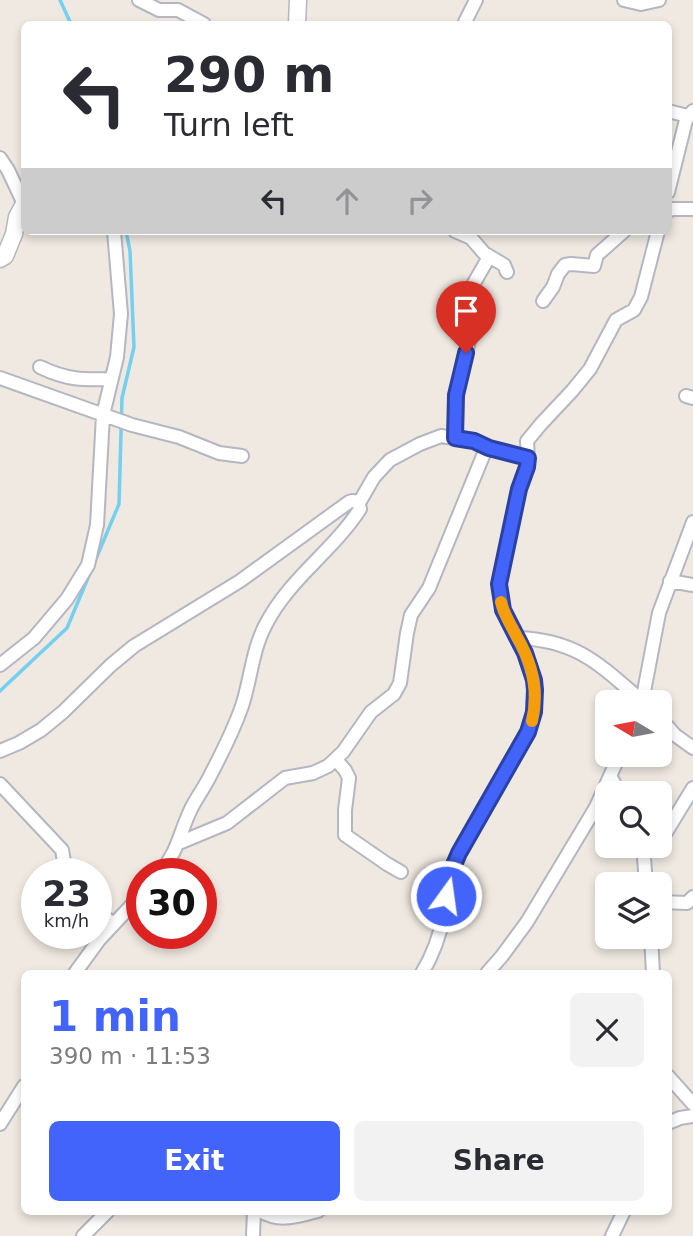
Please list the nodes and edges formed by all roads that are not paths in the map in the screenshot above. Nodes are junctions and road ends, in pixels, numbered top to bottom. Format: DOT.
graph roads {
  1 [pos="139,0"];
  2 [pos="298,0"];
  3 [pos="476,0"];
  4 [pos="624,0"];
  5 [pos="659,0"];
  6 [pos="198,21"];
  7 [pos="297,21"];
  8 [pos="466,21"];
  9 [pos="672,112"];
  10 [pos="690,114"];
  11 [pos="0,158"];
  12 [pos="672,176"];
  13 [pos="21,198"];
  14 [pos="672,209"];
  15 [pos="693,209"];
  16 [pos="21,210"];
  17 [pos="114,235"];
  18 [pos="464,235"];
  19 [pos="619,235"];
  20 [pos="657,235"];
  21 [pos="489,257"];
  22 [pos="0,259"];
  23 [pos="507,272"];
  24 [pos="543,301"];
  25 [pos="40,367"];
  26 [pos="0,379"];
  27 [pos="111,379"];
  28 [pos="103,415"];
  29 [pos="455,438"];
  30 [pos="489,448"];
  31 [pos="242,456"];
  32 [pos="528,458"];
  33 [pos="359,503"];
  34 [pos="693,522"];
  35 [pos="670,581"];
  36 [pos="693,585"];
  37 [pos="518,638"];
  38 [pos="0,665"];
  39 [pos="632,690"];
  40 [pos="646,690"];
  41 [pos="672,732"];
  42 [pos="693,748"];
  43 [pos="0,751"];
  44 [pos="336,760"];
  45 [pos="614,767"];
  46 [pos="610,776"];
  47 [pos="613,781"];
  48 [pos="0,784"];
  49 [pos="693,788"];
  50 [pos="672,823"];
  51 [pos="179,843"];
  52 [pos="63,858"];
  53 [pos="171,858"];
  54 [pos="401,872"];
  55 [pos="693,898"];
  56 [pos="672,902"];
  57 [pos="126,911"];
  58 [pos="114,924"];
  59 [pos="652,949"];
  60 [pos="77,970"];
  61 [pos="423,970"];
  62 [pos="489,970"];
  63 [pos="653,970"];
  64 [pos="672,1080"];
  65 [pos="21,1091"];
  66 [pos="693,1104"];
  67 [pos="693,1116"];
  68 [pos="672,1121"];
  69 [pos="0,1124"];
  70 [pos="104,1215"];
  71 [pos="254,1215"];
  72 [pos="267,1215"];
  73 [pos="299,1215"];
  74 [pos="622,1215"];
  75 [pos="83,1236"];
  76 [pos="253,1236"];
  77 [pos="612,1236"];
  1 -- 6 [label="street"];
  2 -- 7 [label="street"];
  3 -- 8 [label="street"];
  4 -- 5 [label="street"];
  9 -- 10 [label="street"];
  10 -- 12 [label="street"];
  11 -- 13 [label="street"];
  14 -- 15 [label="street"];
  16 -- 22 [label="street"];
  17 -- 27 [label="street"];
  18 -- 21 [label="street"];
  19 -- 24 [label="street"];
  20 -- 32 [label="street"];
  21 -- 23 [label="street"];
  21 -- 29 [label="street"];
  25 -- 27 [label="street"];
  26 -- 28 [label="street"];
  27 -- 28 [label="street"];
  28 -- 31 [label="street"];
  28 -- 38 [label="street"];
  29 -- 30 [label="street"];
  29 -- 33 [label="street"];
  30 -- 32 [label="street"];
  30 -- 44 [label="street"];
  32 -- 37 [label="street"];
  33 -- 43 [label="street"];
  33 -- 51 [label="street"];
  34 -- 35 [label="street"];
  35 -- 36 [label="street"];
  35 -- 40 [label="street"];
  37 -- 39 [label="street"];
  37 -- 61 [label="street"];
  41 -- 42 [label="street"];
  44 -- 51 [label="street"];
  44 -- 54 [label="street"];
  45 -- 46 [label="street"];
  46 -- 47 [label="street"];
  46 -- 62 [label="street"];
  48 -- 52 [label="street"];
  49 -- 50 [label="street"];
  51 -- 53 [label="street"];
  55 -- 56 [label="street"];
  57 -- 58 [label="street"];
  58 -- 60 [label="street"];
  59 -- 63 [label="street"];
  64 -- 66 [label="street"];
  65 -- 69 [label="street"];
  67 -- 68 [label="street"];
  70 -- 75 [label="street"];
  71 -- 76 [label="street"];
  72 -- 73 [label="street"];
  74 -- 77 [label="street"];
}
